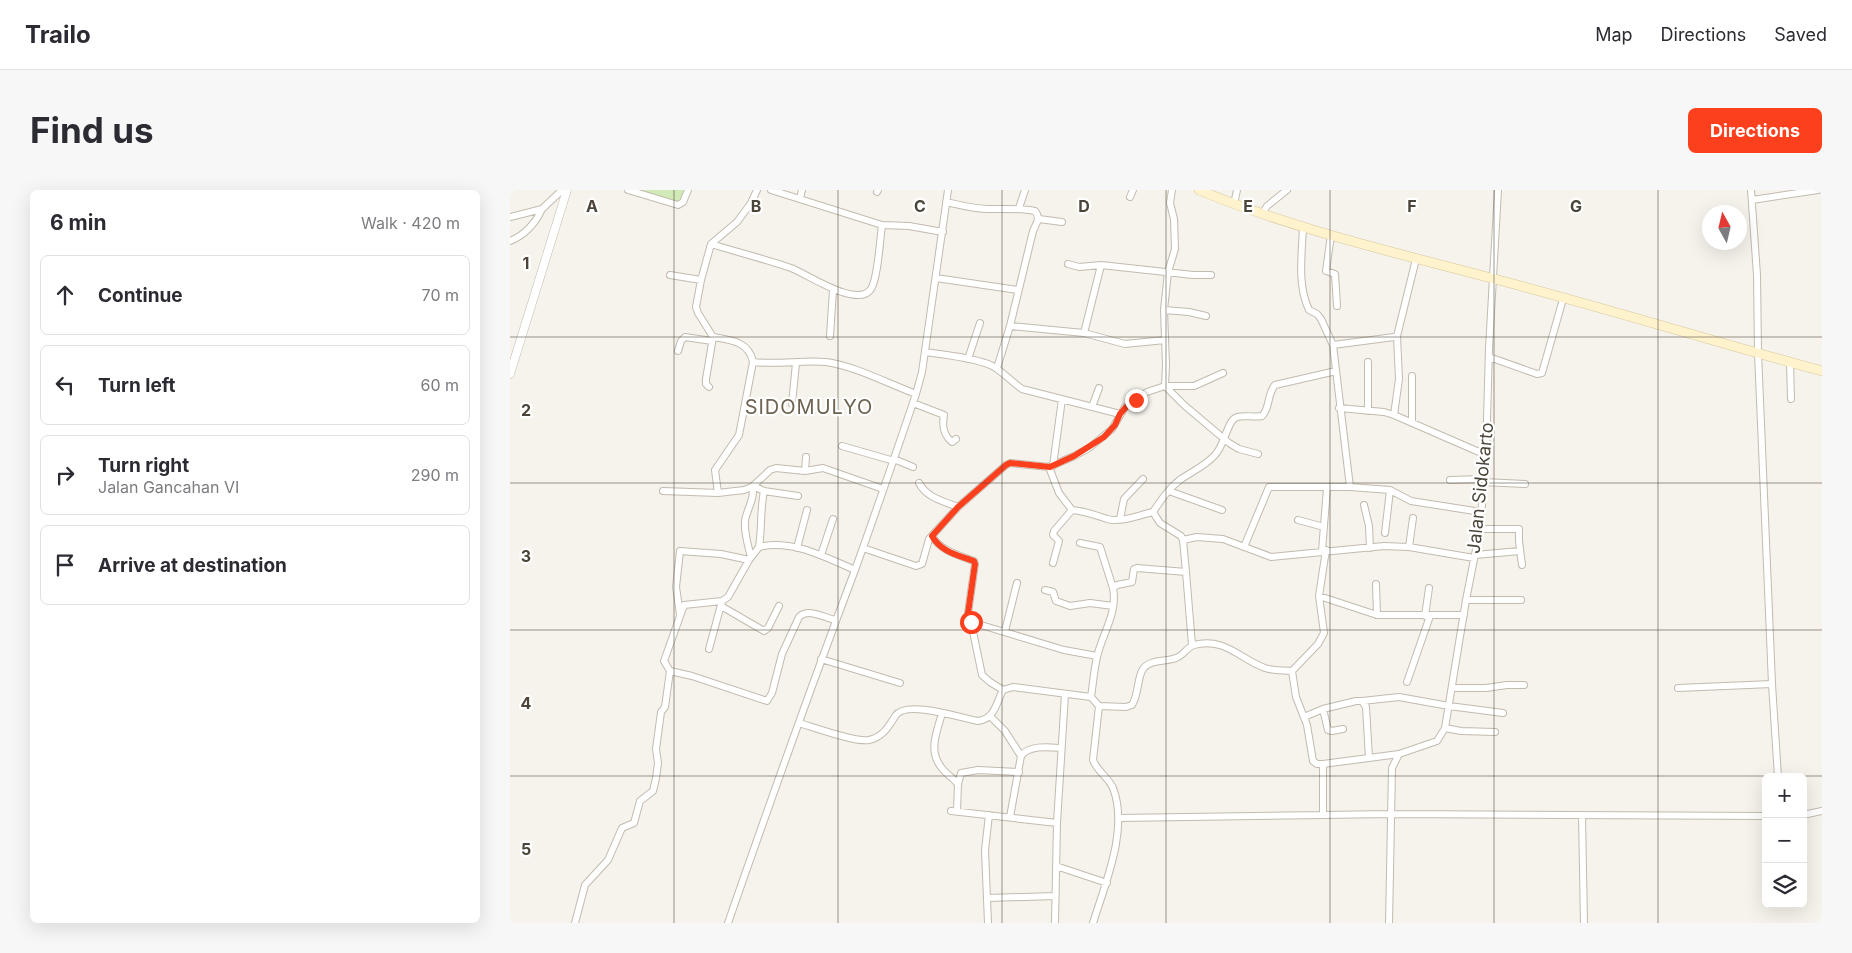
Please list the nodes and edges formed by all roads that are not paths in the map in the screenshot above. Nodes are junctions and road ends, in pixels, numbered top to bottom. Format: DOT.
graph roads {
  1 [pos="628,190"];
  2 [pos="688,190"];
  3 [pos="756,190"];
  4 [pos="771,190"];
  5 [pos="802,190"];
  6 [pos="948,190"];
  7 [pos="1025,190"];
  8 [pos="1133,190"];
  9 [pos="1172,190"];
  10 [pos="1199,190"];
  11 [pos="1237,190"];
  12 [pos="1287,190"];
  13 [pos="1498,190"];
  14 [pos="1751,190"];
  15 [pos="1820,190"];
  16 [pos="563,191"];
  17 [pos="1822,195"];
  18 [pos="1130,197"];
  19 [pos="800,198"];
  20 [pos="1752,200"];
  21 [pos="946,202"];
  22 [pos="1234,204"];
  23 [pos="1019,208"];
  24 [pos="542,209"];
  25 [pos="1262,214"];
  26 [pos="510,217"];
  27 [pos="1039,219"];
  28 [pos="1062,222"];
  29 [pos="882,225"];
  30 [pos="1303,228"];
  31 [pos="943,232"];
  32 [pos="1331,235"];
  33 [pos="510,241"];
  34 [pos="711,244"];
  35 [pos="1416,259"];
  36 [pos="1068,264"];
  37 [pos="1101,265"];
  38 [pos="1168,272"];
  39 [pos="670,275"];
  40 [pos="1211,275"];
  41 [pos="936,278"];
  42 [pos="1492,278"];
  43 [pos="701,280"];
  44 [pos="833,290"];
  45 [pos="1018,290"];
  46 [pos="1563,298"];
  47 [pos="1337,306"];
  48 [pos="1164,310"];
  49 [pos="1206,316"];
  50 [pos="980,323"];
  51 [pos="1010,326"];
  52 [pos="1084,333"];
  53 [pos="830,336"];
  54 [pos="1397,336"];
  55 [pos="712,339"];
  56 [pos="1165,340"];
  57 [pos="1333,345"];
  58 [pos="678,351"];
  59 [pos="924,352"];
  60 [pos="1758,353"];
  61 [pos="1489,357"];
  62 [pos="968,359"];
  63 [pos="753,362"];
  64 [pos="1368,362"];
  65 [pos="1790,362"];
  66 [pos="796,363"];
  67 [pos="997,368"];
  68 [pos="1822,370"];
  69 [pos="1336,371"];
  70 [pos="1223,373"];
  71 [pos="510,374"];
  72 [pos="1412,376"];
  73 [pos="1165,386"];
  74 [pos="709,387"];
  75 [pos="1099,388"];
  76 [pos="916,394"];
  77 [pos="1062,399"];
  78 [pos="1791,399"];
  79 [pos="913,403"];
  80 [pos="792,404"];
  81 [pos="1092,407"];
  82 [pos="1339,408"];
  83 [pos="1368,411"];
  84 [pos="1120,414"];
  85 [pos="1394,415"];
  86 [pos="1412,423"];
  87 [pos="956,439"];
  88 [pos="1225,439"];
  89 [pos="842,446"];
  90 [pos="1258,454"];
  91 [pos="1486,455"];
  92 [pos="806,457"];
  93 [pos="894,460"];
  94 [pos="1051,466"];
  95 [pos="913,467"];
  96 [pos="805,471"];
  97 [pos="1143,479"];
  98 [pos="1450,480"];
  99 [pos="1484,480"];
  100 [pos="919,483"];
  101 [pos="1525,484"];
  102 [pos="752,486"];
  103 [pos="1350,487"];
  104 [pos="1327,488"];
  105 [pos="883,489"];
  106 [pos="1390,490"];
  107 [pos="664,491"];
  108 [pos="764,491"];
  109 [pos="1169,491"];
  110 [pos="718,493"];
  111 [pos="798,496"];
  112 [pos="1364,505"];
  113 [pos="958,507"];
  114 [pos="808,510"];
  115 [pos="1072,510"];
  116 [pos="1222,510"];
  117 [pos="1153,512"];
  118 [pos="1481,512"];
  119 [pos="1413,518"];
  120 [pos="1120,519"];
  121 [pos="833,520"];
  122 [pos="1298,520"];
  123 [pos="1324,527"];
  124 [pos="1480,529"];
  125 [pos="1385,532"];
  126 [pos="932,536"];
  127 [pos="1183,540"];
  128 [pos="1080,544"];
  129 [pos="759,547"];
  130 [pos="1244,547"];
  131 [pos="1409,547"];
  132 [pos="797,548"];
  133 [pos="862,548"];
  134 [pos="1370,548"];
  135 [pos="1324,551"];
  136 [pos="1520,551"];
  137 [pos="821,555"];
  138 [pos="1474,557"];
  139 [pos="750,558"];
  140 [pos="1053,563"];
  141 [pos="1522,565"];
  142 [pos="855,570"];
  143 [pos="1186,572"];
  144 [pos="1017,583"];
  145 [pos="1376,584"];
  146 [pos="1112,588"];
  147 [pos="1429,588"];
  148 [pos="1045,590"];
  149 [pos="1319,596"];
  150 [pos="1466,600"];
  151 [pos="1521,600"];
  152 [pos="722,604"];
  153 [pos="780,606"];
  154 [pos="1113,606"];
  155 [pos="680,614"];
  156 [pos="1376,615"];
  157 [pos="1464,615"];
  158 [pos="1427,616"];
  159 [pos="835,620"];
  160 [pos="971,622"];
  161 [pos="1005,631"];
  162 [pos="1192,645"];
  163 [pos="709,649"];
  164 [pos="1097,656"];
  165 [pos="821,660"];
  166 [pos="670,671"];
  167 [pos="1292,671"];
  168 [pos="900,682"];
  169 [pos="1407,682"];
  170 [pos="1772,684"];
  171 [pos="1524,685"];
  172 [pos="1452,688"];
  173 [pos="1678,688"];
  174 [pos="1003,690"];
  175 [pos="1065,694"];
  176 [pos="1091,697"];
  177 [pos="1362,701"];
  178 [pos="1099,706"];
  179 [pos="1449,706"];
  180 [pos="1323,709"];
  181 [pos="1503,712"];
  182 [pos="942,713"];
  183 [pos="990,716"];
  184 [pos="1304,717"];
  185 [pos="799,723"];
  186 [pos="1445,728"];
  187 [pos="1343,729"];
  188 [pos="1495,732"];
  189 [pos="1061,748"];
  190 [pos="1399,754"];
  191 [pos="1021,756"];
  192 [pos="1370,758"];
  193 [pos="1323,764"];
  194 [pos="1019,772"];
  195 [pos="1778,773"];
  196 [pos="958,784"];
  197 [pos="1822,811"];
  198 [pos="1390,814"];
  199 [pos="1807,814"];
  200 [pos="989,815"];
  201 [pos="1323,815"];
  202 [pos="1582,815"];
  203 [pos="1762,816"];
  204 [pos="1010,818"];
  205 [pos="1119,818"];
  206 [pos="1057,823"];
  207 [pos="1056,866"];
  208 [pos="1107,883"];
  209 [pos="1055,896"];
  210 [pos="987,898"];
  211 [pos="575,923"];
  212 [pos="728,923"];
  213 [pos="988,923"];
  214 [pos="1055,923"];
  215 [pos="1093,923"];
  216 [pos="1389,923"];
  217 [pos="1584,923"];
  1 -- 2 [label="street"];
  3 -- 34 [label="street"];
  4 -- 19 [label="street"];
  5 -- 19 [label="street"];
  6 -- 21 [label="street"];
  7 -- 23 [label="street"];
  8 -- 18 [label="street"];
  9 -- 38 [label="street"];
  10 -- 22 [label="main road"];
  11 -- 22 [label="street"];
  12 -- 25 [label="street"];
  13 -- 42 [label="street, Jalan Sidokarto"];
  14 -- 20 [label="street"];
  15 -- 17 [label="street"];
  15 -- 20 [label="street"];
  16 -- 24 [label="street"];
  16 -- 71 [label="street"];
  19 -- 29 [label="street"];
  20 -- 60 [label="street"];
  21 -- 23 [label="street"];
  21 -- 31 [label="street"];
  22 -- 25 [label="main road"];
  23 -- 27 [label="street"];
  24 -- 26 [label="street"];
  24 -- 33 [label="street"];
  25 -- 30 [label="main road"];
  27 -- 28 [label="street"];
  27 -- 45 [label="street"];
  29 -- 31 [label="street"];
  29 -- 44 [label="street"];
  30 -- 32 [label="main road"];
  30 -- 57 [label="street"];
  31 -- 41 [label="street"];
  32 -- 35 [label="main road"];
  32 -- 47 [label="street"];
  34 -- 43 [label="street"];
  34 -- 44 [label="street"];
  35 -- 42 [label="main road"];
  35 -- 54 [label="street"];
  36 -- 37 [label="street"];
  37 -- 38 [label="street"];
  37 -- 52 [label="street"];
  38 -- 40 [label="street"];
  38 -- 48 [label="street"];
  39 -- 43 [label="street"];
  41 -- 45 [label="street"];
  41 -- 59 [label="street"];
  42 -- 46 [label="main road"];
  42 -- 61 [label="street, Jalan Sidokarto"];
  43 -- 55 [label="street"];
  44 -- 53 [label="street"];
  45 -- 51 [label="street"];
  46 -- 60 [label="main road"];
  46 -- 61 [label="street"];
  48 -- 49 [label="street"];
  48 -- 56 [label="street"];
  50 -- 62 [label="street"];
  51 -- 52 [label="street"];
  51 -- 67 [label="street"];
  52 -- 56 [label="street"];
  54 -- 57 [label="street"];
  54 -- 85 [label="street"];
  55 -- 58 [label="street"];
  55 -- 63 [label="street"];
  55 -- 74 [label="street"];
  56 -- 73 [label="street"];
  57 -- 69 [label="street"];
  59 -- 62 [label="street"];
  59 -- 76 [label="street"];
  60 -- 65 [label="main road"];
  60 -- 170 [label="street"];
  61 -- 91 [label="street, Jalan Sidokarto"];
  62 -- 67 [label="street"];
  63 -- 66 [label="street"];
  63 -- 110 [label="street"];
  64 -- 83 [label="street"];
  65 -- 68 [label="main road"];
  65 -- 78 [label="street"];
  66 -- 76 [label="street"];
  66 -- 80 [label="street"];
  67 -- 77 [label="street"];
  69 -- 82 [label="street"];
  69 -- 88 [label="street"];
  70 -- 73 [label="street"];
  72 -- 86 [label="street"];
  73 -- 84 [label="street"];
  73 -- 88 [label="street"];
  75 -- 81 [label="street"];
  76 -- 79 [label="street"];
  77 -- 81 [label="street"];
  77 -- 94 [label="street"];
  79 -- 87 [label="street"];
  79 -- 93 [label="street"];
  81 -- 84 [label="street"];
  82 -- 83 [label="street"];
  82 -- 103 [label="street"];
  83 -- 85 [label="street"];
  84 -- 94 [label="street"];
  85 -- 86 [label="street"];
  86 -- 91 [label="street"];
  88 -- 90 [label="street"];
  88 -- 109 [label="street"];
  89 -- 93 [label="street"];
  91 -- 99 [label="street, Jalan Sidokarto"];
  92 -- 96 [label="street"];
  93 -- 95 [label="street"];
  93 -- 105 [label="street"];
  94 -- 113 [label="street"];
  94 -- 115 [label="street"];
  96 -- 102 [label="street"];
  96 -- 105 [label="street"];
  97 -- 120 [label="street"];
  98 -- 99 [label="street"];
  99 -- 101 [label="street"];
  99 -- 118 [label="street, Jalan Sidokarto"];
  100 -- 113 [label="street"];
  102 -- 108 [label="street"];
  102 -- 110 [label="street"];
  102 -- 139 [label="street"];
  103 -- 104 [label="street"];
  103 -- 106 [label="street"];
  104 -- 123 [label="street"];
  104 -- 130 [label="street"];
  105 -- 133 [label="street"];
  106 -- 118 [label="street"];
  106 -- 125 [label="street"];
  107 -- 110 [label="street"];
  108 -- 111 [label="street"];
  108 -- 129 [label="street"];
  109 -- 116 [label="street"];
  109 -- 117 [label="street"];
  112 -- 134 [label="street"];
  113 -- 126 [label="street"];
  114 -- 132 [label="street"];
  115 -- 120 [label="street"];
  115 -- 140 [label="street"];
  117 -- 120 [label="street"];
  117 -- 127 [label="street"];
  118 -- 124 [label="street, Jalan Sidokarto"];
  119 -- 131 [label="street"];
  121 -- 137 [label="street"];
  122 -- 123 [label="street"];
  123 -- 135 [label="street"];
  124 -- 136 [label="street"];
  124 -- 138 [label="street, Jalan Sidokarto"];
  126 -- 133 [label="street"];
  126 -- 160 [label="street"];
  127 -- 130 [label="street"];
  127 -- 143 [label="street"];
  128 -- 146 [label="street"];
  129 -- 132 [label="street"];
  129 -- 139 [label="street"];
  130 -- 135 [label="street"];
  131 -- 134 [label="street"];
  131 -- 138 [label="street"];
  132 -- 137 [label="street"];
  133 -- 142 [label="street"];
  134 -- 135 [label="street"];
  135 -- 149 [label="street"];
  136 -- 138 [label="street"];
  136 -- 141 [label="street"];
  137 -- 142 [label="street"];
  138 -- 150 [label="street, Jalan Sidokarto"];
  139 -- 152 [label="street"];
  139 -- 155 [label="street"];
  142 -- 159 [label="street"];
  143 -- 146 [label="street"];
  143 -- 162 [label="street"];
  144 -- 161 [label="street"];
  145 -- 156 [label="street"];
  146 -- 154 [label="street"];
  147 -- 158 [label="street"];
  148 -- 154 [label="street"];
  149 -- 156 [label="street"];
  149 -- 167 [label="street"];
  150 -- 151 [label="street"];
  150 -- 157 [label="street, Jalan Sidokarto"];
  152 -- 153 [label="street"];
  152 -- 155 [label="street"];
  152 -- 163 [label="street"];
  154 -- 164 [label="street"];
  155 -- 166 [label="street"];
  156 -- 158 [label="street"];
  157 -- 158 [label="street"];
  157 -- 172 [label="street, Jalan Sidokarto"];
  158 -- 169 [label="street"];
  159 -- 165 [label="street"];
  159 -- 166 [label="street"];
  160 -- 161 [label="street"];
  160 -- 174 [label="street"];
  161 -- 164 [label="street"];
  162 -- 167 [label="street"];
  162 -- 178 [label="street"];
  164 -- 176 [label="street"];
  165 -- 168 [label="street"];
  165 -- 185 [label="street"];
  166 -- 211 [label="street"];
  167 -- 184 [label="street"];
  170 -- 173 [label="street"];
  170 -- 195 [label="street"];
  171 -- 172 [label="street"];
  172 -- 179 [label="street, Jalan Sidokarto"];
  174 -- 175 [label="street"];
  174 -- 183 [label="street"];
  175 -- 176 [label="street"];
  175 -- 189 [label="street"];
  176 -- 178 [label="street"];
  177 -- 179 [label="street"];
  177 -- 180 [label="street"];
  177 -- 192 [label="street"];
  178 -- 205 [label="street"];
  179 -- 181 [label="street"];
  179 -- 186 [label="street, Jalan Sidokarto"];
  180 -- 184 [label="street"];
  180 -- 187 [label="street"];
  182 -- 183 [label="street"];
  182 -- 185 [label="street"];
  182 -- 196 [label="street"];
  183 -- 191 [label="street"];
  184 -- 193 [label="street"];
  185 -- 212 [label="street"];
  186 -- 188 [label="street"];
  186 -- 190 [label="street"];
  189 -- 191 [label="street"];
  189 -- 206 [label="street"];
  190 -- 192 [label="street"];
  190 -- 198 [label="street"];
  191 -- 194 [label="street"];
  192 -- 193 [label="street"];
  193 -- 201 [label="street"];
  194 -- 196 [label="street"];
  194 -- 204 [label="street"];
  196 -- 200 [label="street"];
  197 -- 199 [label="street"];
  198 -- 201 [label="street"];
  198 -- 202 [label="street"];
  198 -- 216 [label="street"];
  200 -- 204 [label="street"];
  200 -- 210 [label="street"];
  201 -- 205 [label="street"];
  202 -- 203 [label="street"];
  202 -- 217 [label="street"];
  204 -- 206 [label="street"];
  205 -- 208 [label="street"];
  206 -- 207 [label="street"];
  207 -- 208 [label="street"];
  207 -- 209 [label="street"];
  208 -- 215 [label="street"];
  209 -- 210 [label="street"];
  209 -- 214 [label="street"];
  210 -- 213 [label="street"];
}
